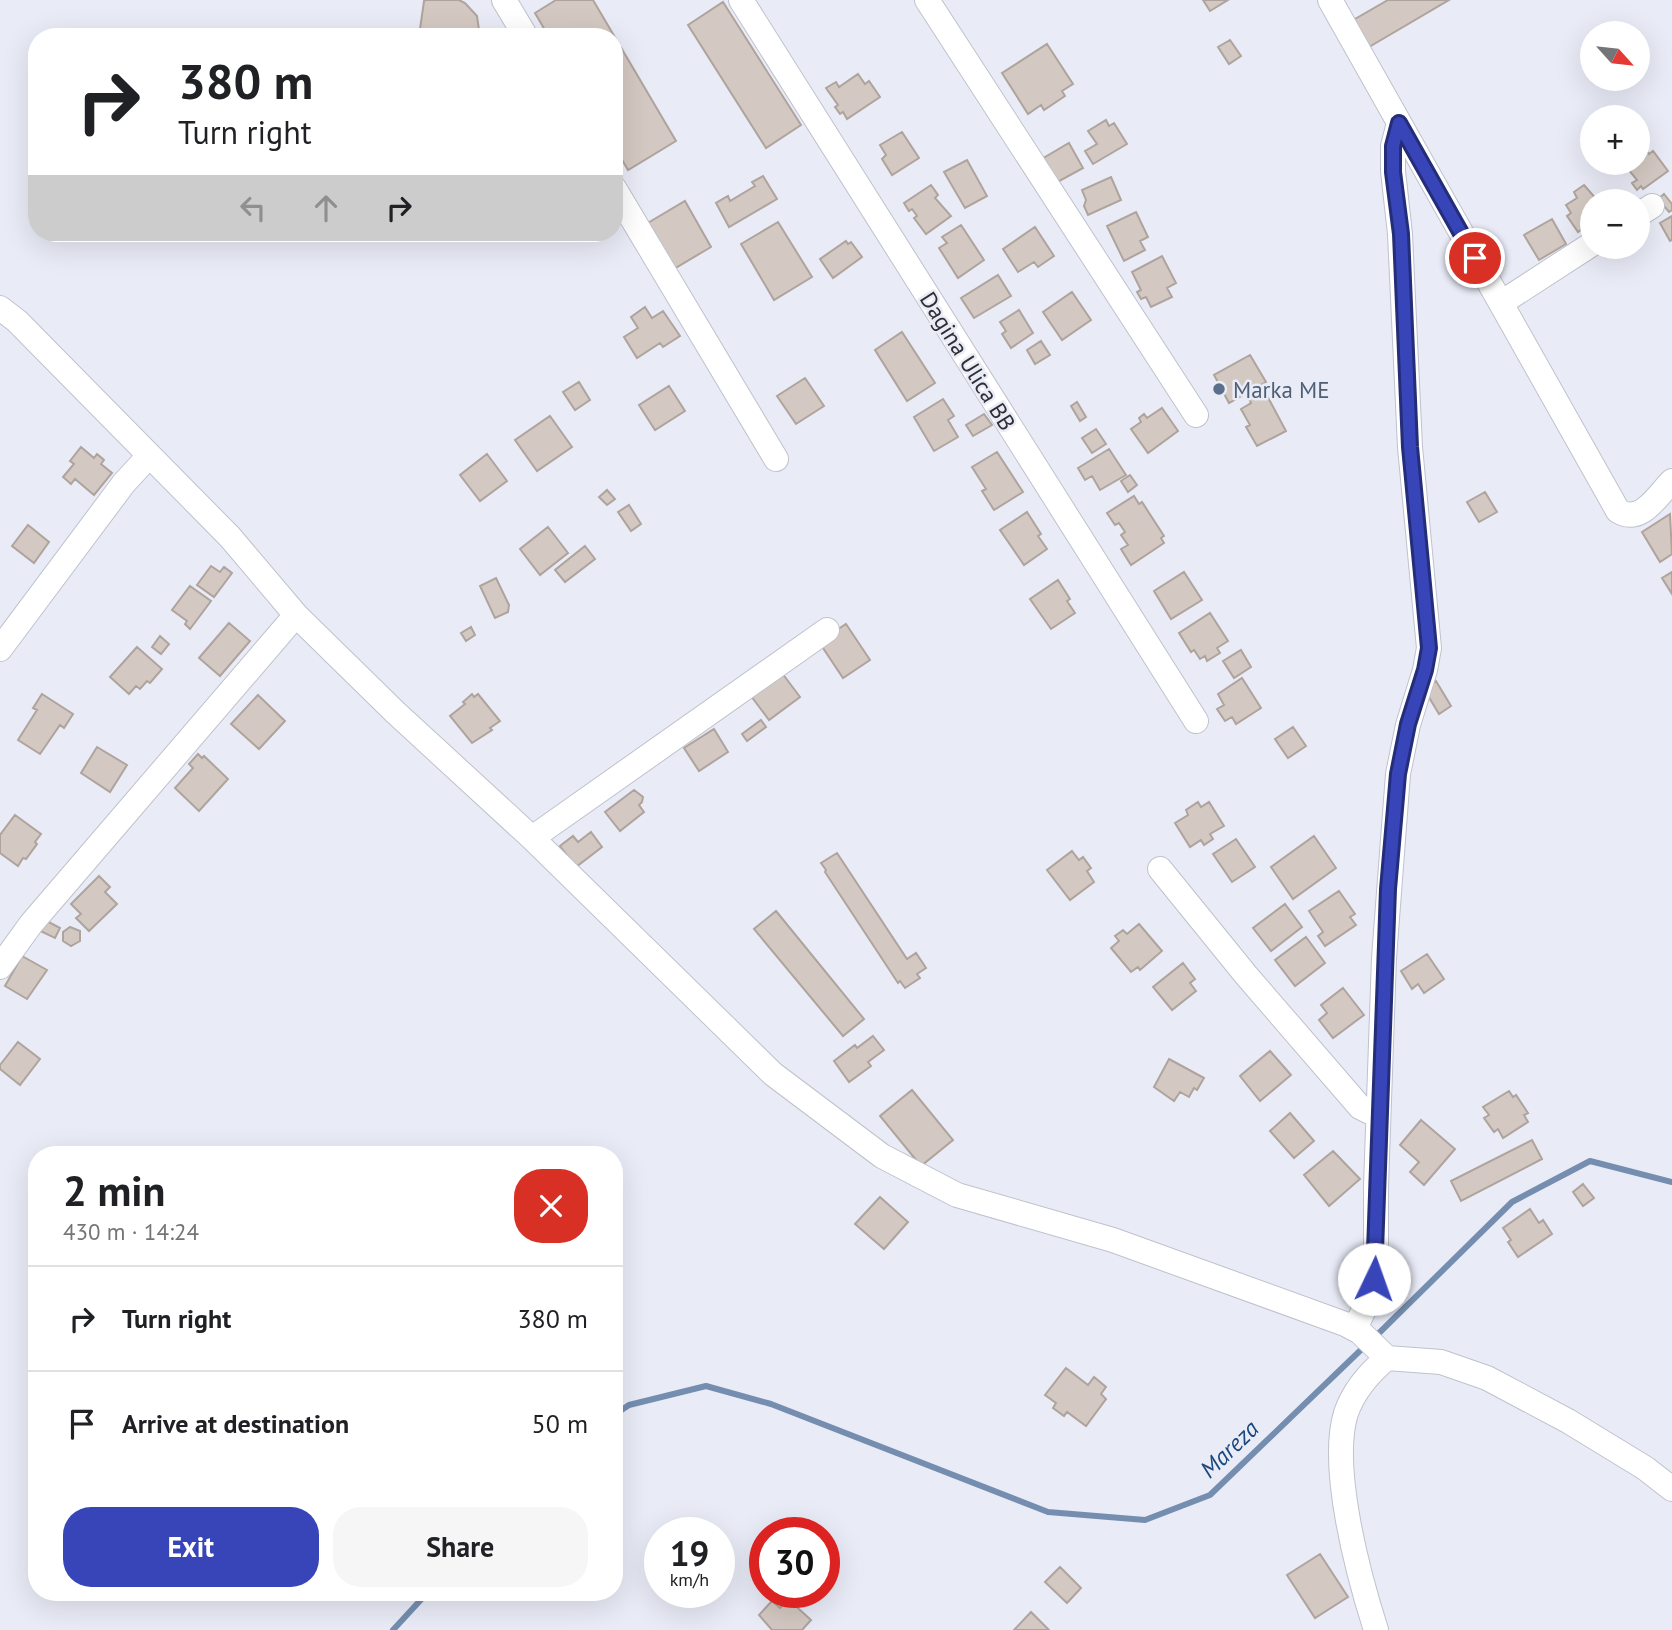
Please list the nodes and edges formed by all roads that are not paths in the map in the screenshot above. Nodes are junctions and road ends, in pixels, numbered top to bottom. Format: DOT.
graph roads {
  1 [pos="505,0"];
  2 [pos="741,0"];
  3 [pos="927,0"];
  4 [pos="1330,0"];
  5 [pos="521,28"];
  6 [pos="1399,123"];
  7 [pos="623,203"];
  8 [pos="1580,252"];
  9 [pos="1501,303"];
  10 [pos="0,307"];
  11 [pos="1196,415"];
  12 [pos="148,457"];
  13 [pos="776,459"];
  14 [pos="1672,481"];
  15 [pos="296,615"];
  16 [pos="827,631"];
  17 [pos="0,649"];
  18 [pos="1196,721"];
  19 [pos="532,838"];
  20 [pos="1160,869"];
  21 [pos="0,967"];
  22 [pos="1378,1115"];
  23 [pos="1369,1341"];
  24 [pos="1672,1489"];
  25 [pos="1376,1630"];
  1 -- 5 [label="street"];
  2 -- 18 [label="street, Dagina Ulica BB"];
  3 -- 11 [label="street"];
  4 -- 6 [label="street"];
  6 -- 9 [label="street"];
  6 -- 22 [label="street"];
  7 -- 13 [label="street"];
  8 -- 9 [label="street"];
  9 -- 14 [label="street"];
  10 -- 12 [label="street"];
  12 -- 15 [label="street"];
  12 -- 17 [label="street"];
  15 -- 19 [label="street"];
  15 -- 21 [label="street"];
  16 -- 19 [label="street"];
  19 -- 23 [label="street"];
  20 -- 22 [label="street"];
  22 -- 23 [label="street"];
  23 -- 24 [label="street"];
  23 -- 25 [label="street"];
}
